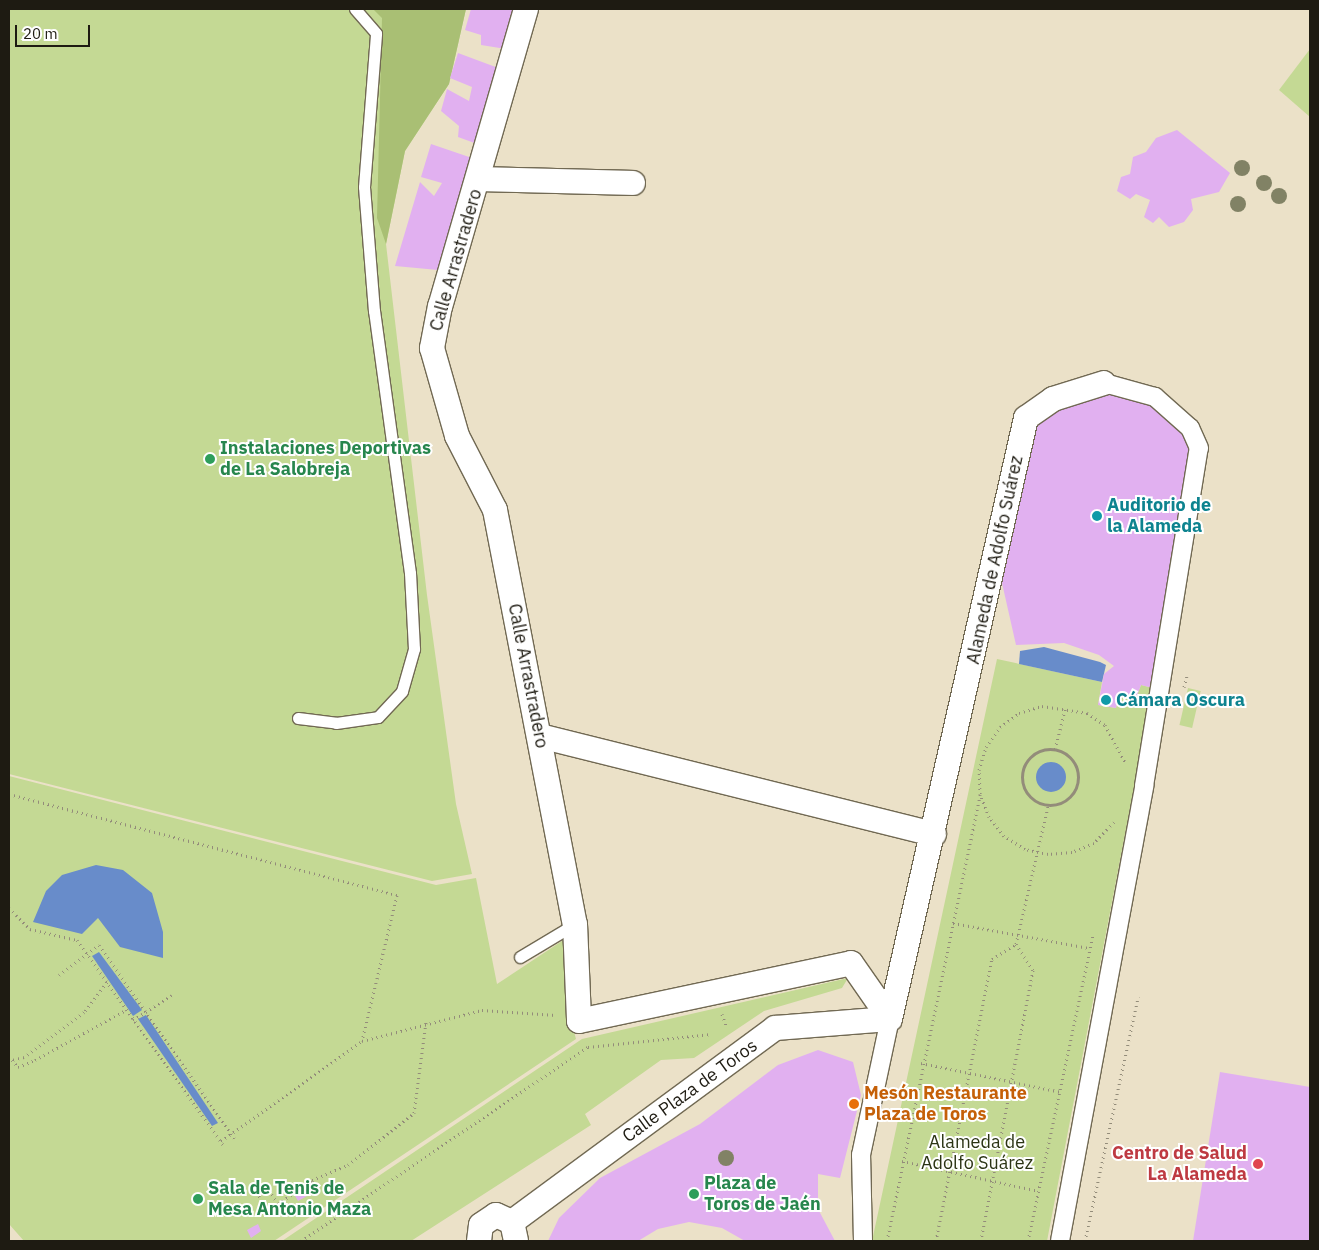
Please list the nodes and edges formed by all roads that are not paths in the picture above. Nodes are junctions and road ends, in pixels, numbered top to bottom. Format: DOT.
graph roads {
  1 [pos="356,9"];
  2 [pos="526,9"];
  3 [pos="480,179"];
  4 [pos="633,183"];
  5 [pos="1104,383"];
  6 [pos="298,718"];
  7 [pos="540,736"];
  8 [pos="934,834"];
  9 [pos="576,924"];
  10 [pos="520,957"];
  11 [pos="890,1019"];
  12 [pos="514,1231"];
  13 [pos="479,1241"];
  14 [pos="863,1241"];
  15 [pos="1060,1241"];
  1 -- 6 [label="lane"];
  2 -- 3 [label="street, Calle Arrastradero"];
  3 -- 4 [label="street"];
  3 -- 7 [label="street, Calle Arrastradero"];
  5 -- 8 [label="street, Alameda de Adolfo Suárez"];
  5 -- 15 [label="street, Alameda de Adolfo Suárez"];
  7 -- 8 [label="street"];
  7 -- 9 [label="street, Calle Arrastradero"];
  8 -- 11 [label="street, Alameda de Adolfo Suárez"];
  9 -- 10 [label="lane"];
  9 -- 11 [label="street, Calle Arrastradero"];
  11 -- 12 [label="street, Calle Plaza de Toros"];
  11 -- 14 [label="street, Alameda de Adolfo Suárez"];
  12 -- 13 [label="street"];
}
